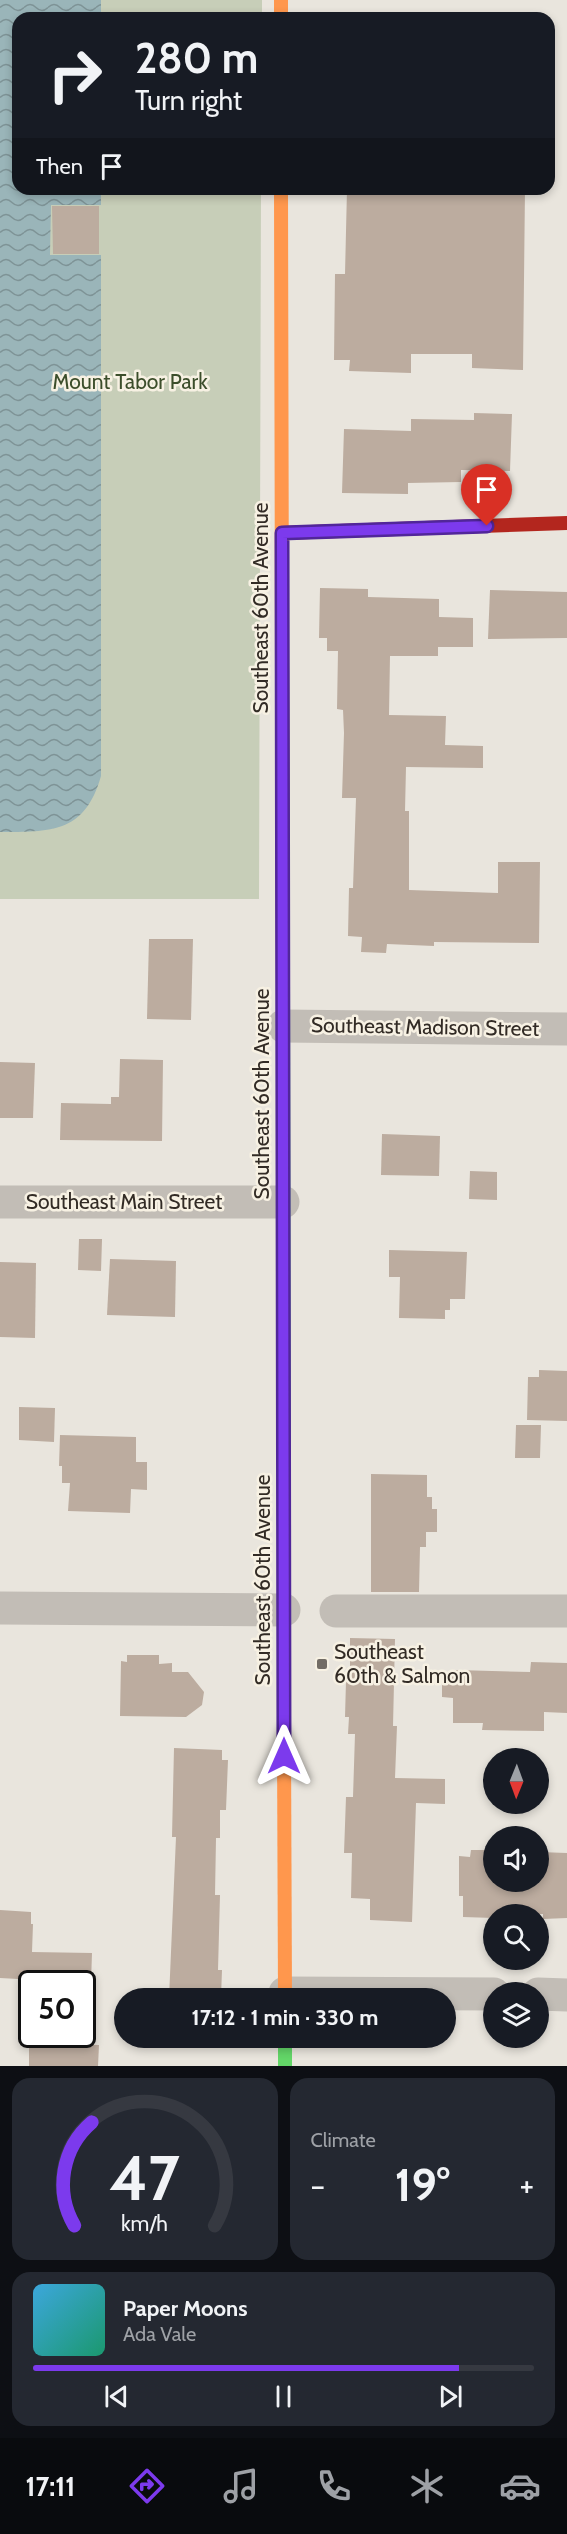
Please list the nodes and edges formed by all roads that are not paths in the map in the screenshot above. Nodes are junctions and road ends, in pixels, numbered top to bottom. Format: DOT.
graph roads {
  1 [pos="281,195"];
  2 [pos="567,523"];
  3 [pos="282,533"];
  4 [pos="283,1026"];
  5 [pos="567,1029"];
  6 [pos="0,1202"];
  7 [pos="284,1202"];
  8 [pos="0,1608"];
  9 [pos="284,1610"];
  10 [pos="336,1611"];
  11 [pos="567,1611"];
  12 [pos="285,1988"];
  13 [pos="456,1994"];
  14 [pos="483,1994"];
  15 [pos="549,1995"];
  16 [pos="567,1995"];
  17 [pos="285,2048"];
  18 [pos="285,2066"];
  1 -- 3 [label="main road, Southeast 60th Avenue"];
  2 -- 3 [label="main road"];
  3 -- 4 [label="main road, Southeast 60th Avenue"];
  4 -- 5 [label="street, Southeast Madison Street"];
  4 -- 7 [label="main road, Southeast 60th Avenue"];
  6 -- 7 [label="street, Southeast Main Street"];
  7 -- 9 [label="main road, Southeast 60th Avenue"];
  8 -- 9 [label="street"];
  9 -- 12 [label="main road, Southeast 60th Avenue"];
  10 -- 11 [label="street"];
  13 -- 14 [label="street"];
  15 -- 16 [label="street"];
  17 -- 18 [label="main road"];
}
